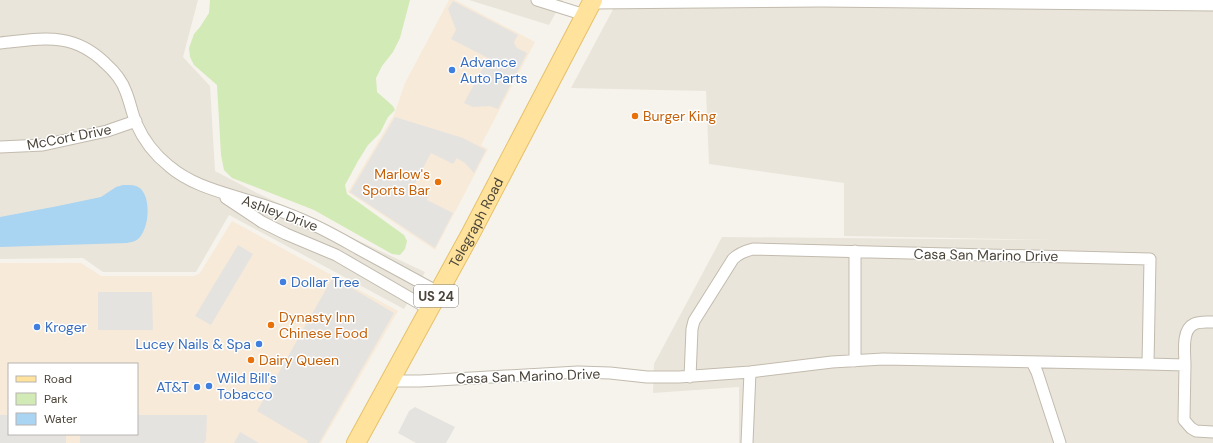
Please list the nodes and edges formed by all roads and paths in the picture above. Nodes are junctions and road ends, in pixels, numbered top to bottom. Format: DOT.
graph roads {
  1 [pos="537,0"];
  2 [pos="590,6"];
  3 [pos="1213,6"];
  4 [pos="0,43"];
  5 [pos="136,121"];
  6 [pos="0,147"];
  7 [pos="216,190"];
  8 [pos="343,240"];
  9 [pos="855,251"];
  10 [pos="336,255"];
  11 [pos="438,292"];
  12 [pos="429,309"];
  13 [pos="1213,322"];
  14 [pos="855,361"];
  15 [pos="1032,362"];
  16 [pos="1148,364"];
  17 [pos="1185,365"];
  18 [pos="750,372"];
  19 [pos="690,377"];
  20 [pos="389,381"];
  21 [pos="1213,432"];
  22 [pos="356,443"];
  23 [pos="747,443"];
  24 [pos="1060,443"];
  1 -- 2 [label="street"];
  2 -- 3 [label="street"];
  2 -- 11 [label="main road, Telegraph Road / US 24"];
  4 -- 5 [label="street, Ashley Drive"];
  5 -- 6 [label="street, McCort Drive"];
  5 -- 7 [label="street, Ashley Drive"];
  7 -- 8 [label="street, Ashley Drive"];
  7 -- 10 [label="street, Ashley Drive"];
  8 -- 10 [label="street"];
  8 -- 11 [label="street, Ashley Drive"];
  9 -- 14 [label="street"];
  9 -- 16 [label="street, Casa San Marino Drive"];
  9 -- 19 [label="street, Casa San Marino Drive"];
  10 -- 12 [label="street, Ashley Drive"];
  11 -- 12 [label="main road, Telegraph Road / US 24"];
  12 -- 20 [label="main road, Telegraph Road / US 24"];
  13 -- 17 [label="street"];
  14 -- 15 [label="street, Casa San Marino Drive"];
  14 -- 18 [label="street, Casa San Marino Drive"];
  15 -- 16 [label="street, Casa San Marino Drive"];
  15 -- 24 [label="street"];
  16 -- 17 [label="street"];
  17 -- 21 [label="street"];
  18 -- 19 [label="street, Casa San Marino Drive"];
  18 -- 23 [label="street"];
  19 -- 20 [label="street, Casa San Marino Drive"];
  20 -- 22 [label="main road, Telegraph Road / US 24"];
}
